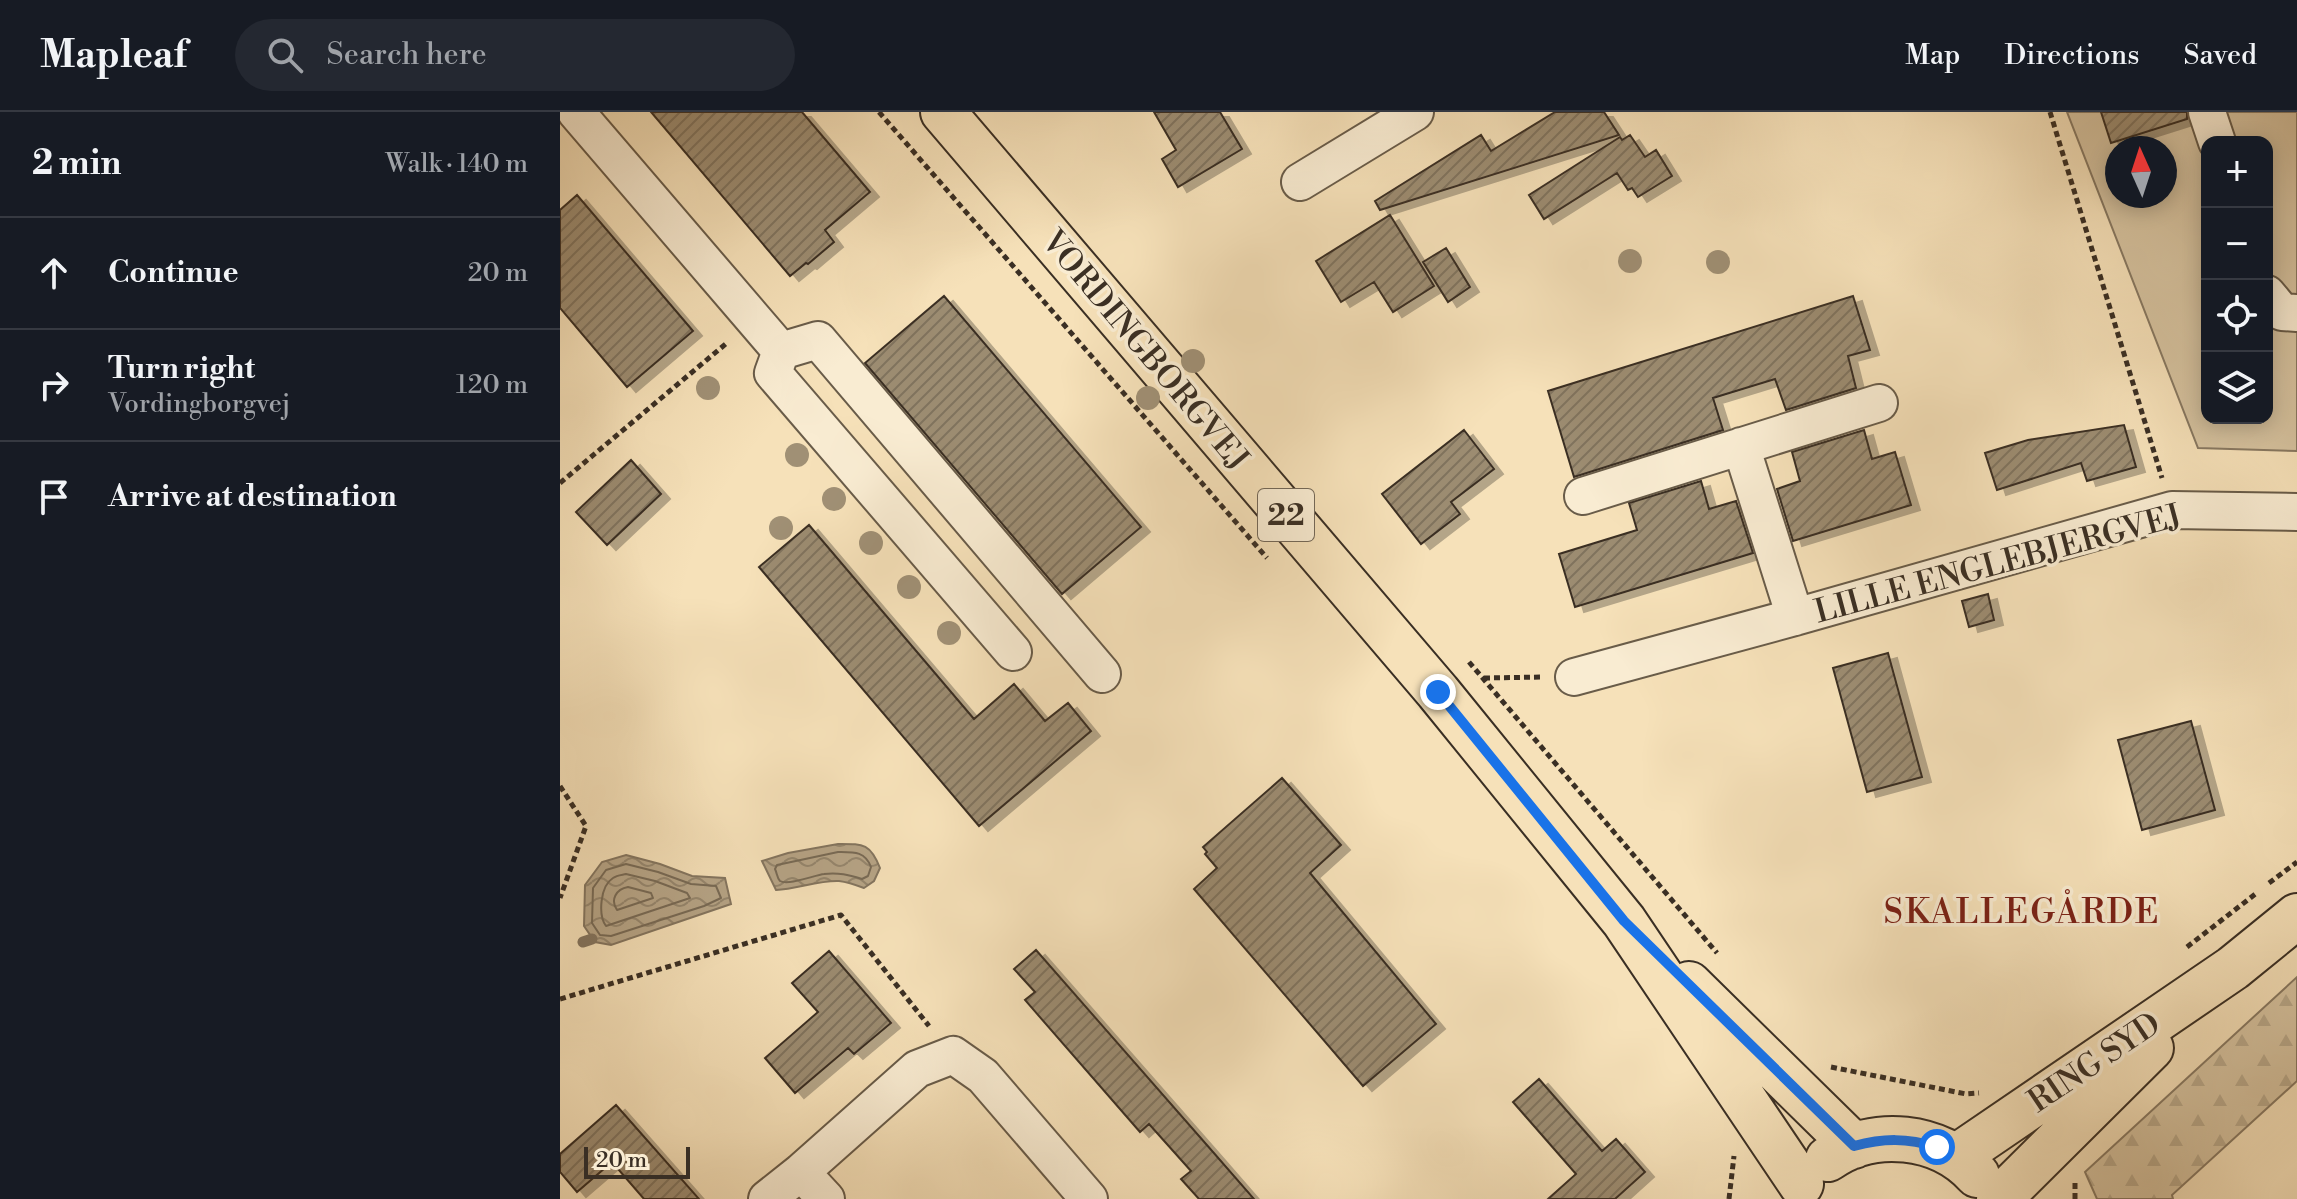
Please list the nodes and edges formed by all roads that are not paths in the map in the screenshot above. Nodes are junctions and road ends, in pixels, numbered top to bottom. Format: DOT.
graph roads {
  1 [pos="576,112"];
  2 [pos="943,112"];
  3 [pos="1415,112"];
  4 [pos="2207,112"];
  5 [pos="2215,136"];
  6 [pos="1300,182"];
  7 [pos="2273,301"];
  8 [pos="2297,313"];
  9 [pos="781,351"];
  10 [pos="1879,403"];
  11 [pos="1741,446"];
  12 [pos="1583,496"];
  13 [pos="2297,512"];
  14 [pos="1795,617"];
  15 [pos="1013,652"];
  16 [pos="1102,674"];
  17 [pos="1574,677"];
  18 [pos="2297,916"];
  19 [pos="1624,921"];
  20 [pos="2233,968"];
  21 [pos="1854,1146"];
  22 [pos="1956,1157"];
  23 [pos="801,1172"];
  24 [pos="1796,1192"];
  25 [pos="767,1199"];
  26 [pos="826,1199"];
  27 [pos="1089,1199"];
  28 [pos="1997,1199"];
  1 -- 9 [label="street"];
  2 -- 19 [label="main road, VORDINGBORGVEJ / 22"];
  3 -- 6 [label="street"];
  4 -- 5 [label="street"];
  7 -- 8 [label="street"];
  9 -- 15 [label="street"];
  9 -- 16 [label="street"];
  10 -- 11 [label="street"];
  11 -- 12 [label="street"];
  11 -- 14 [label="street, LILLE ENGLEBJERGVEJ"];
  13 -- 14 [label="street, LILLE ENGLEBJERGVEJ"];
  14 -- 17 [label="street, LILLE ENGLEBJERGVEJ"];
  18 -- 20 [label="main road, RING SYD"];
  19 -- 21 [label="main road, VORDINGBORGVEJ / 22"];
  19 -- 24 [label="main road, VORDINGBORGVEJ / 22"];
  20 -- 22 [label="main road, RING SYD"];
  20 -- 28 [label="main road, RING SYD"];
  21 -- 22 [label="main road, 22"];
  21 -- 24 [label="main road, 22"];
  22 -- 28 [label="main road, 22"];
  23 -- 25 [label="street"];
  23 -- 26 [label="street"];
  23 -- 27 [label="street"];
}
